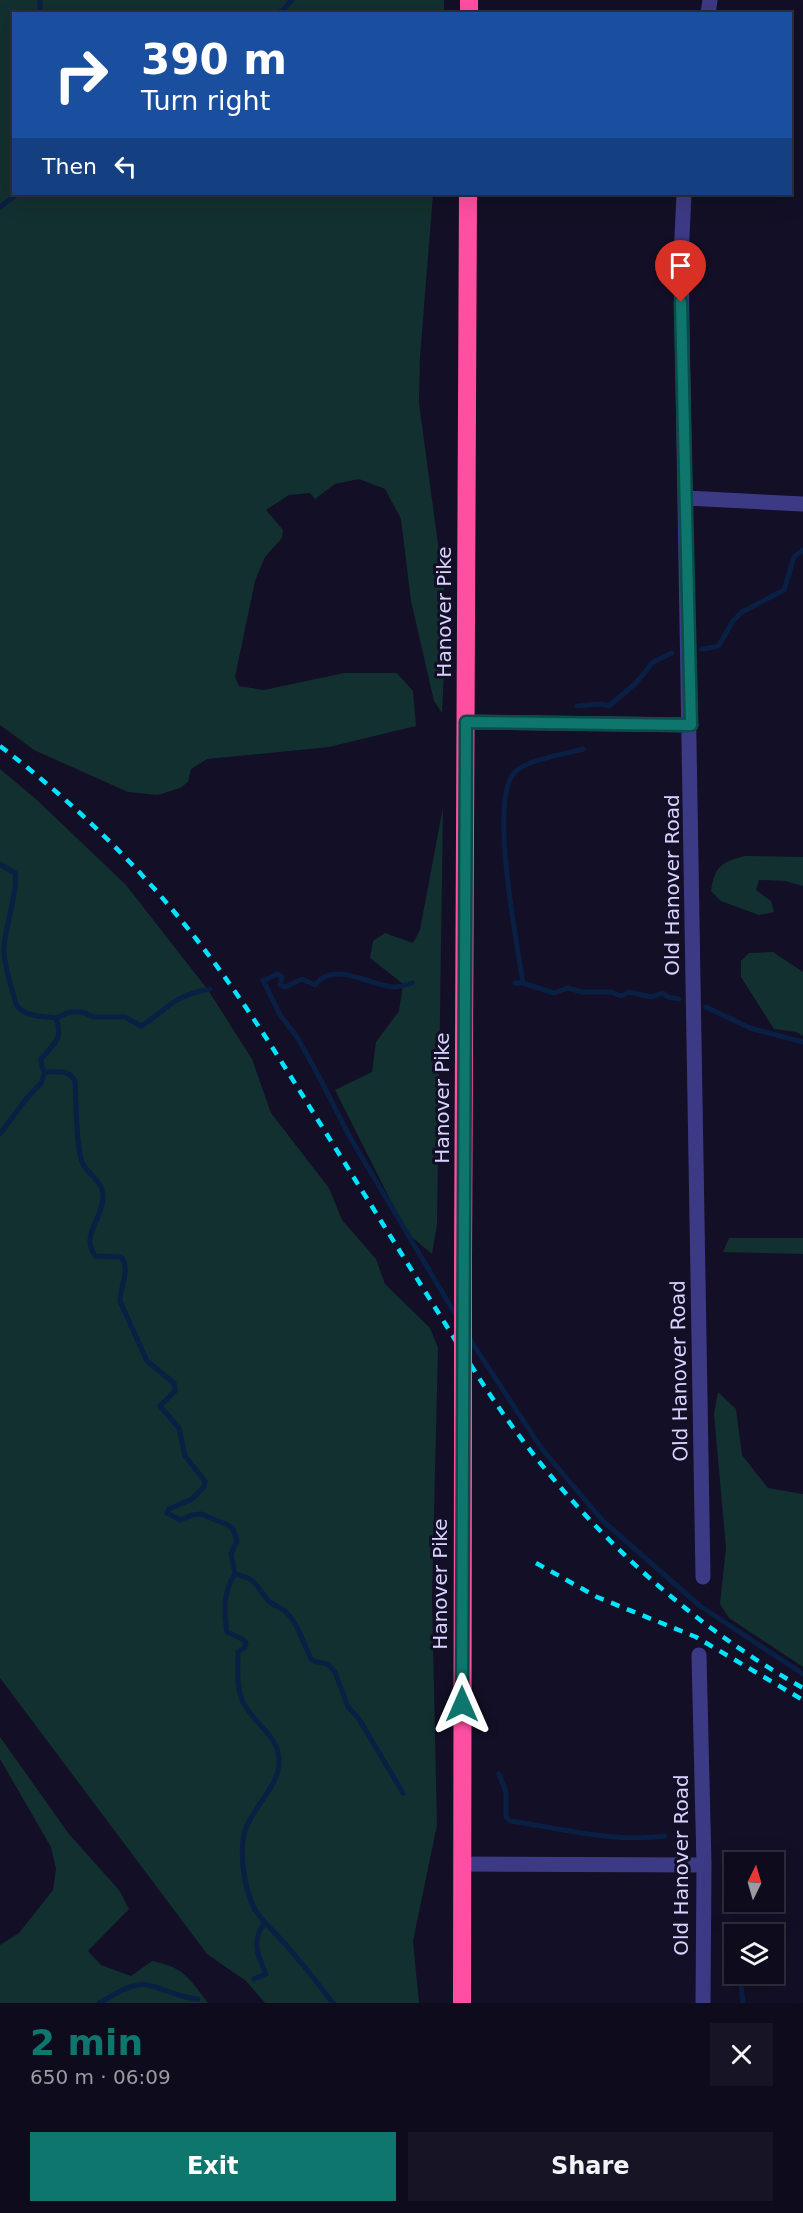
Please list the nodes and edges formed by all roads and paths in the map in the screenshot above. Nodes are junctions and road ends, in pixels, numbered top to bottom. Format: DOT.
graph roads {
  1 [pos="468,195"];
  2 [pos="684,195"];
  3 [pos="686,498"];
  4 [pos="803,504"];
  5 [pos="466,722"];
  6 [pos="691,725"];
  7 [pos="703,1577"];
  8 [pos="699,1655"];
  9 [pos="462,1864"];
  10 [pos="704,1865"];
  11 [pos="462,2003"];
  12 [pos="703,2003"];
  1 -- 5 [label="highway, Hanover Pike"];
  2 -- 3 [label="street, Old Hanover Road"];
  3 -- 4 [label="street"];
  3 -- 6 [label="street, Old Hanover Road"];
  5 -- 6 [label="street"];
  5 -- 9 [label="highway, Hanover Pike, bridge"];
  6 -- 7 [label="street, Old Hanover Road"];
  8 -- 10 [label="street, Old Hanover Road"];
  9 -- 10 [label="street"];
  9 -- 11 [label="highway, Hanover Pike"];
  10 -- 12 [label="street, Old Hanover Road"];
}
